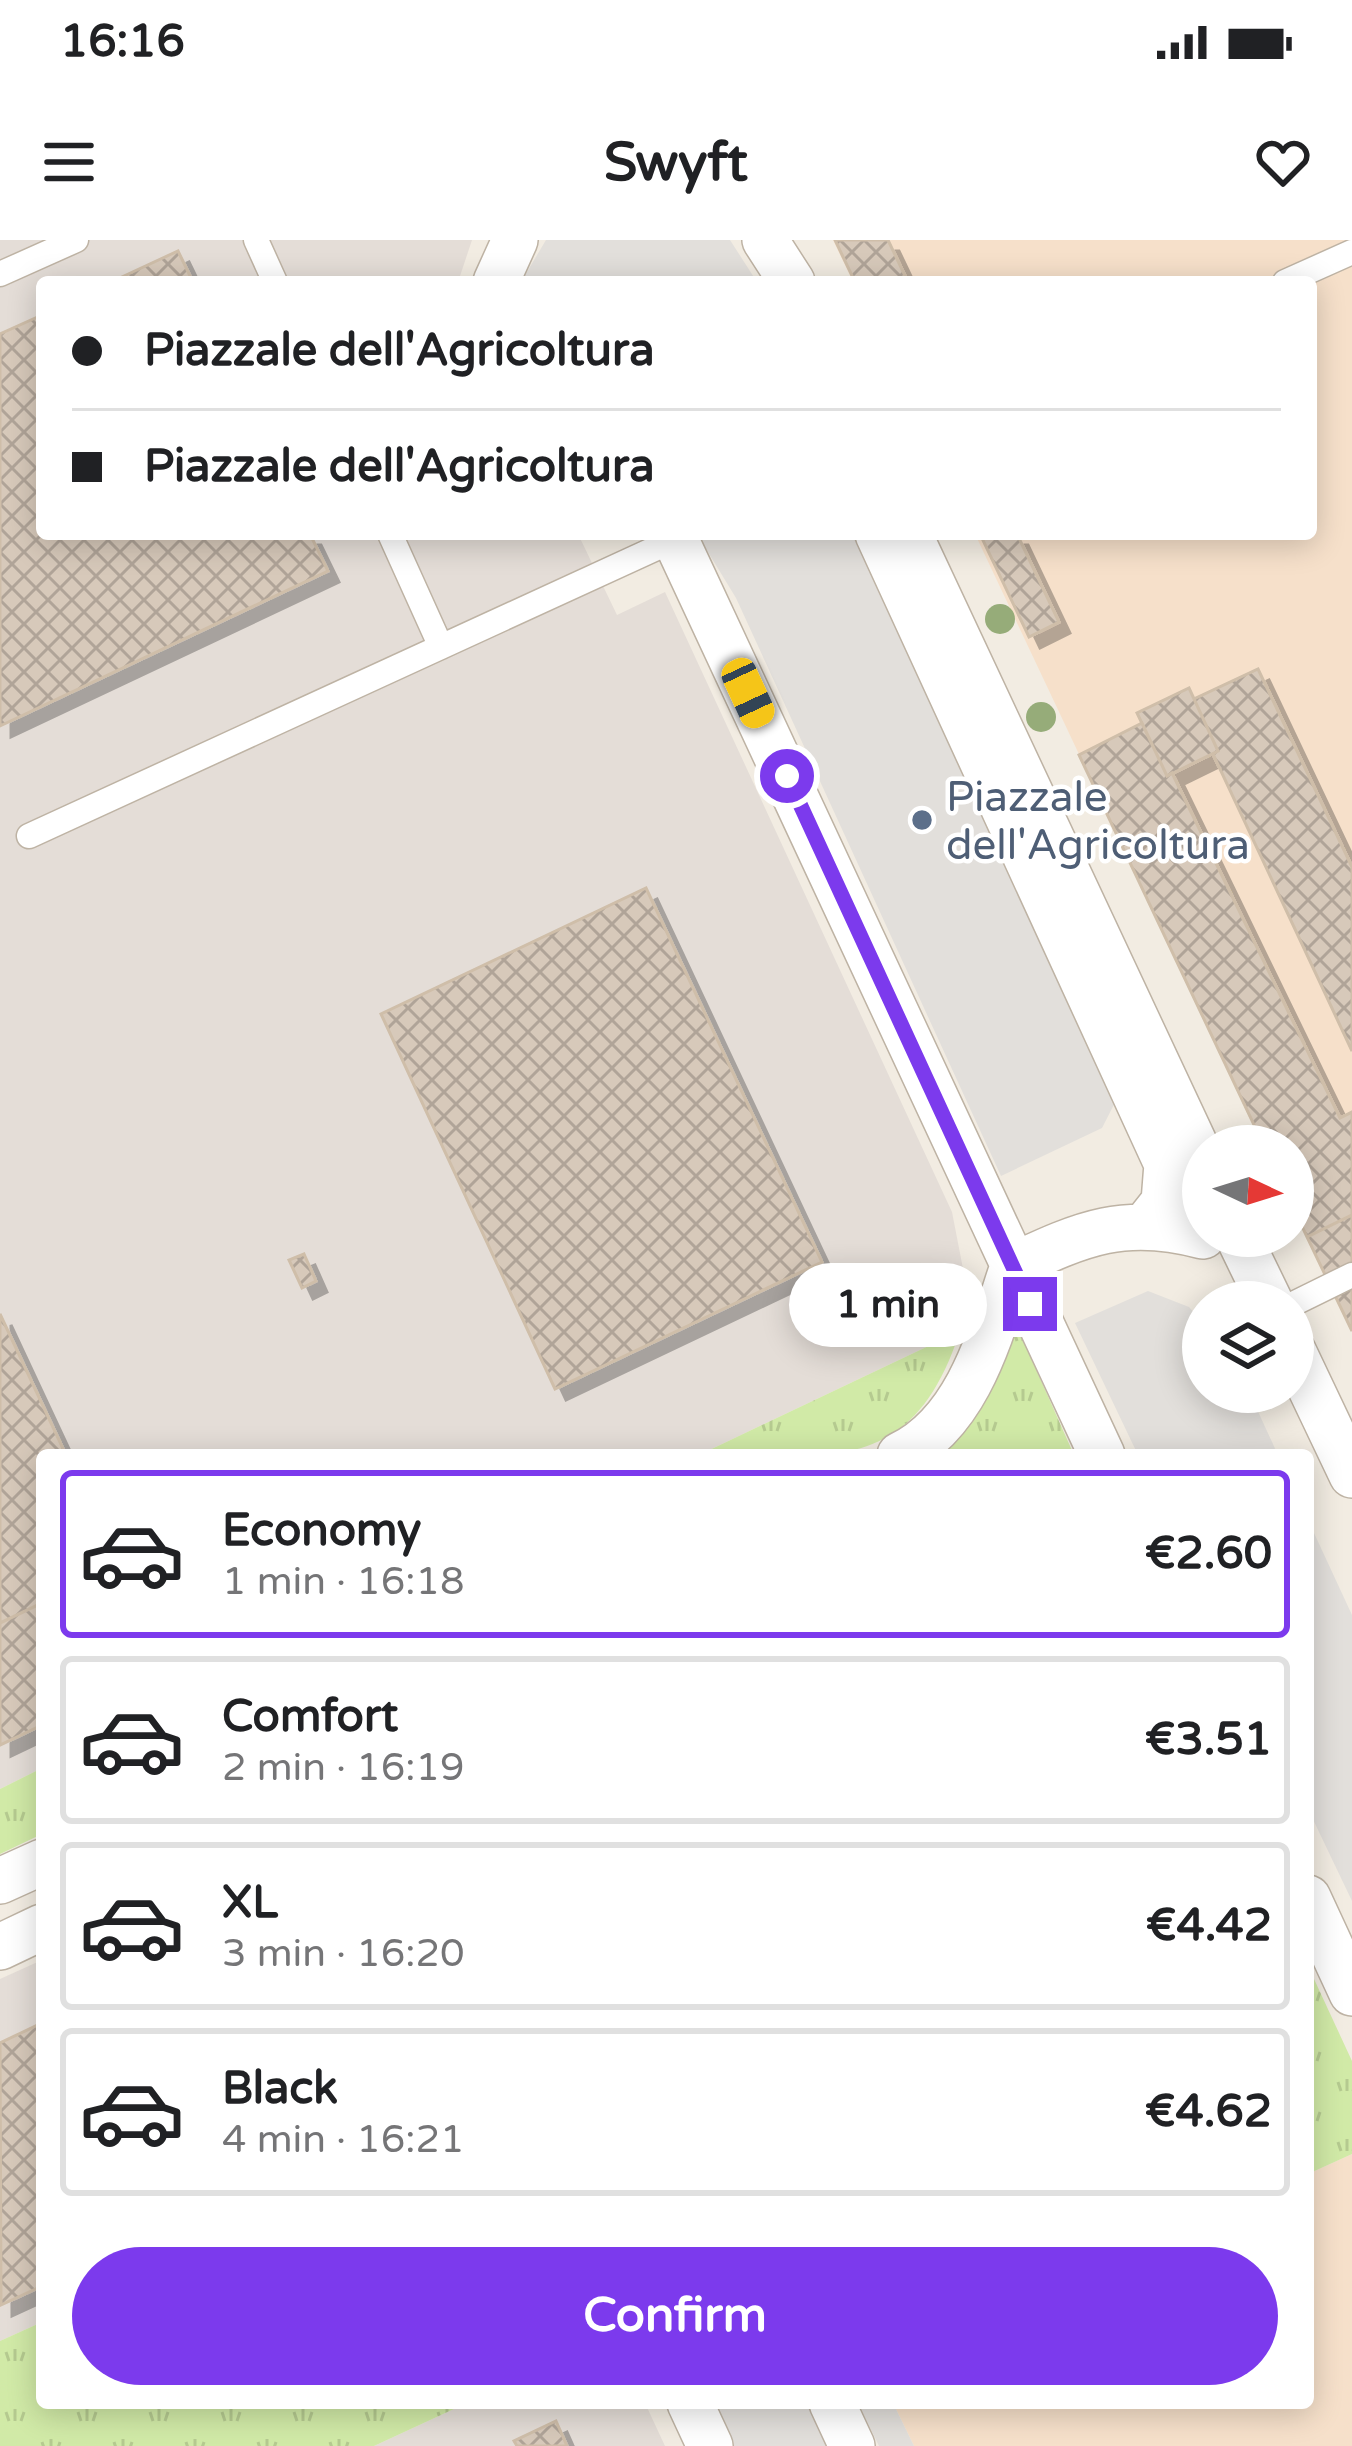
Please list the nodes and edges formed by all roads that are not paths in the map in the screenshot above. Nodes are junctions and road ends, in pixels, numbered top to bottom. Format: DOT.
graph roads {
  1 [pos="76,240"];
  2 [pos="256,240"];
  3 [pos="515,240"];
  4 [pos="765,240"];
  5 [pos="1352,252"];
  6 [pos="0,274"];
  7 [pos="272,276"];
  8 [pos="499,276"];
  9 [pos="788,276"];
  10 [pos="1298,276"];
  11 [pos="393,540"];
  12 [pos="668,540"];
  13 [pos="675,540"];
  14 [pos="881,540"];
  15 [pos="912,540"];
  16 [pos="441,647"];
  17 [pos="29,836"];
  18 [pos="1186,1125"];
  19 [pos="1145,1226"];
  20 [pos="1182,1232"];
  21 [pos="1013,1266"];
  22 [pos="1352,1275"];
  23 [pos="1314,1294"];
  24 [pos="1314,1395"];
  25 [pos="908,1449"];
  26 [pos="1099,1449"];
  27 [pos="1352,1475"];
  28 [pos="36,1865"];
  29 [pos="0,1881"];
  30 [pos="1314,1911"];
  31 [pos="36,1930"];
  32 [pos="0,1947"];
  33 [pos="1352,1994"];
  34 [pos="693,2409"];
  35 [pos="835,2409"];
  36 [pos="710,2446"];
  37 [pos="852,2446"];
  1 -- 6 [label="lane"];
  2 -- 7 [label="lane"];
  3 -- 8 [label="street"];
  4 -- 9 [label="street"];
  5 -- 10 [label="lane"];
  11 -- 16 [label="lane"];
  12 -- 16 [label="lane"];
  13 -- 21 [label="street"];
  14 -- 19 [label="street"];
  15 -- 18 [label="street"];
  16 -- 17 [label="lane"];
  19 -- 20 [label="street"];
  19 -- 21 [label="street"];
  21 -- 25 [label="street"];
  21 -- 26 [label="street"];
  22 -- 23 [label="lane"];
  24 -- 27 [label="street"];
  28 -- 29 [label="street"];
  30 -- 33 [label="street"];
  31 -- 32 [label="street"];
  34 -- 36 [label="street"];
  35 -- 37 [label="street"];
}
